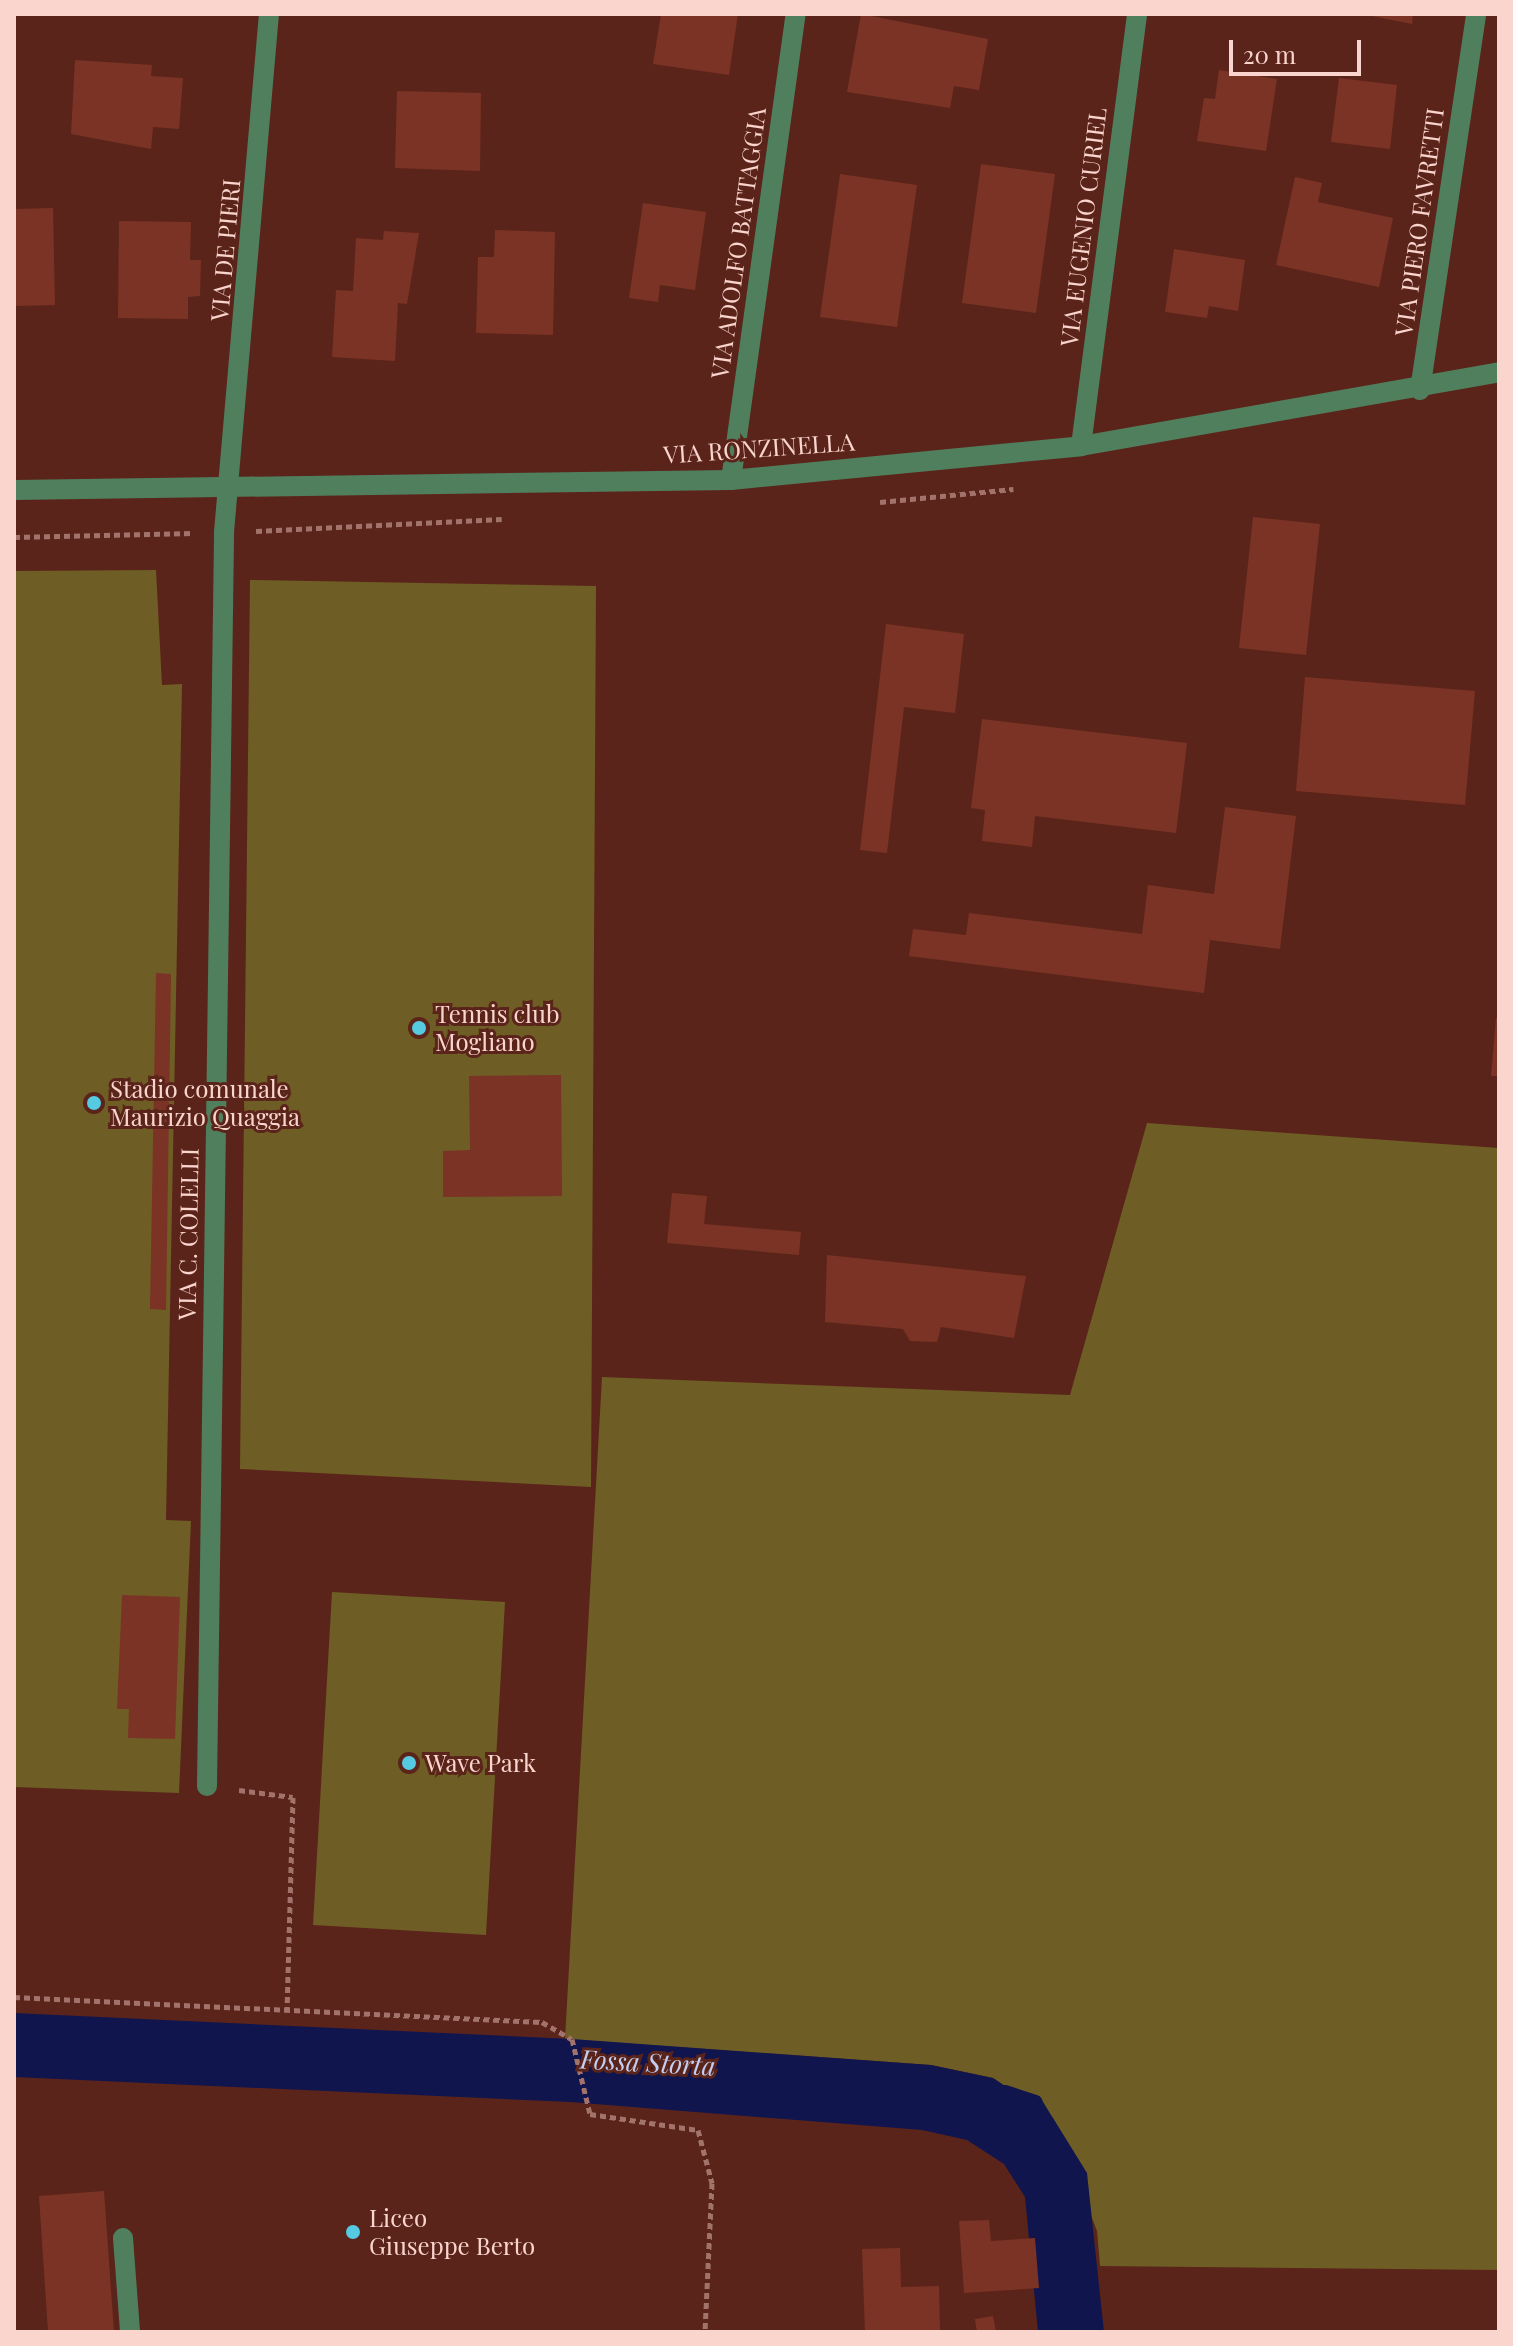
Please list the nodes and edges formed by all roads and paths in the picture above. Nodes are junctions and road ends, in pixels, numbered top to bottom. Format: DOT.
graph roads {
  1 [pos="269,14"];
  2 [pos="796,14"];
  3 [pos="1137,14"];
  4 [pos="1476,14"];
  5 [pos="1499,372"];
  6 [pos="1420,390"];
  7 [pos="1081,446"];
  8 [pos="731,480"];
  9 [pos="14,490"];
  10 [pos="227,491"];
  11 [pos="207,1786"];
  12 [pos="14,1997"];
  13 [pos="287,2010"];
  14 [pos="123,2238"];
  15 [pos="130,2332"];
  16 [pos="705,2332"];
  1 -- 10 [label="street, VIA DE PIERI"];
  2 -- 8 [label="street, VIA ADOLFO BATTAGGIA"];
  3 -- 7 [label="street, VIA EUGENIO CURIEL"];
  4 -- 6 [label="street, VIA PIERO FAVRETTI"];
  5 -- 6 [label="street, VIA RONZINELLA"];
  6 -- 7 [label="street, VIA RONZINELLA"];
  7 -- 8 [label="street, VIA RONZINELLA"];
  8 -- 10 [label="street, VIA RONZINELLA"];
  9 -- 10 [label="street, VIA RONZINELLA"];
  10 -- 11 [label="street, VIA C. COLELLI"];
  11 -- 13 [label="path"];
  12 -- 13 [label="path"];
  13 -- 16 [label="path"];
  14 -- 15 [label="street"];
}
